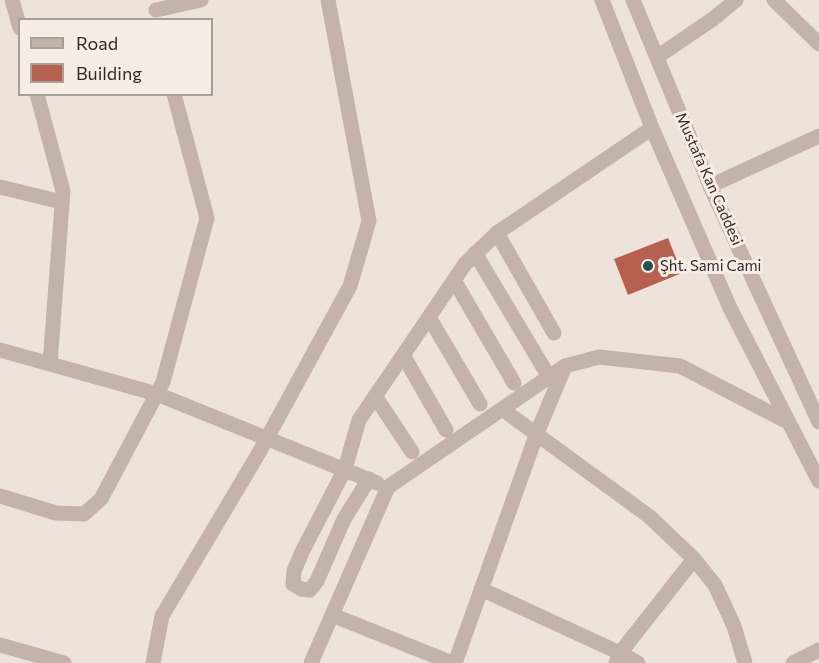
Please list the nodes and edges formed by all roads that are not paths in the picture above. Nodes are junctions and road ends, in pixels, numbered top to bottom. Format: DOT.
graph roads {
  1 [pos="12,0"];
  2 [pos="201,0"];
  3 [pos="328,0"];
  4 [pos="602,0"];
  5 [pos="633,0"];
  6 [pos="736,0"];
  7 [pos="774,0"];
  8 [pos="156,10"];
  9 [pos="18,21"];
  10 [pos="819,44"];
  11 [pos="657,57"];
  12 [pos="38,96"];
  13 [pos="175,96"];
  14 [pos="652,128"];
  15 [pos="819,136"];
  16 [pos="710,186"];
  17 [pos="0,187"];
  18 [pos="62,202"];
  19 [pos="497,232"];
  20 [pos="475,254"];
  21 [pos="454,280"];
  22 [pos="429,317"];
  23 [pos="554,333"];
  24 [pos="0,350"];
  25 [pos="403,356"];
  26 [pos="50,364"];
  27 [pos="565,366"];
  28 [pos="549,377"];
  29 [pos="514,383"];
  30 [pos="157,394"];
  31 [pos="375,396"];
  32 [pos="480,404"];
  33 [pos="502,409"];
  34 [pos="788,422"];
  35 [pos="819,422"];
  36 [pos="446,430"];
  37 [pos="537,433"];
  38 [pos="267,438"];
  39 [pos="412,452"];
  40 [pos="345,470"];
  41 [pos="369,479"];
  42 [pos="819,481"];
  43 [pos="388,487"];
  44 [pos="0,496"];
  45 [pos="694,559"];
  46 [pos="481,589"];
  47 [pos="332,615"];
  48 [pos="0,645"];
  49 [pos="819,650"];
  50 [pos="618,658"];
  51 [pos="64,663"];
  52 [pos="153,663"];
  53 [pos="311,663"];
  54 [pos="453,663"];
  55 [pos="638,663"];
  56 [pos="745,663"];
  57 [pos="794,663"];
  1 -- 9 [label="street"];
  2 -- 8 [label="street"];
  3 -- 38 [label="street"];
  4 -- 14 [label="street"];
  5 -- 11 [label="street, Mustafa Kan Caddesi"];
  6 -- 11 [label="street"];
  7 -- 10 [label="street"];
  11 -- 16 [label="street, Mustafa Kan Caddesi"];
  12 -- 18 [label="street"];
  13 -- 30 [label="street"];
  14 -- 19 [label="street"];
  14 -- 34 [label="street"];
  15 -- 16 [label="street"];
  16 -- 35 [label="street, Mustafa Kan Caddesi"];
  17 -- 18 [label="street"];
  18 -- 26 [label="street"];
  19 -- 20 [label="street"];
  19 -- 23 [label="street"];
  20 -- 21 [label="street"];
  20 -- 28 [label="street"];
  21 -- 22 [label="street"];
  21 -- 29 [label="street"];
  22 -- 25 [label="street"];
  22 -- 32 [label="street"];
  24 -- 26 [label="street"];
  25 -- 31 [label="street"];
  25 -- 36 [label="street"];
  26 -- 30 [label="street"];
  27 -- 28 [label="street"];
  27 -- 34 [label="street"];
  27 -- 37 [label="street"];
  28 -- 33 [label="street"];
  30 -- 38 [label="street"];
  30 -- 44 [label="street"];
  31 -- 39 [label="street"];
  31 -- 40 [label="street"];
  33 -- 37 [label="street"];
  33 -- 43 [label="street"];
  34 -- 42 [label="street"];
  37 -- 45 [label="street"];
  37 -- 46 [label="street"];
  38 -- 40 [label="street"];
  38 -- 52 [label="street"];
  40 -- 41 [label="street"];
  40 -- 41 [label="street"];
  41 -- 43 [label="street"];
  43 -- 47 [label="street"];
  45 -- 50 [label="street"];
  45 -- 56 [label="street"];
  46 -- 50 [label="street"];
  46 -- 54 [label="street"];
  47 -- 53 [label="street"];
  47 -- 54 [label="street"];
  48 -- 51 [label="street"];
  49 -- 57 [label="street"];
  50 -- 55 [label="street"];
}
